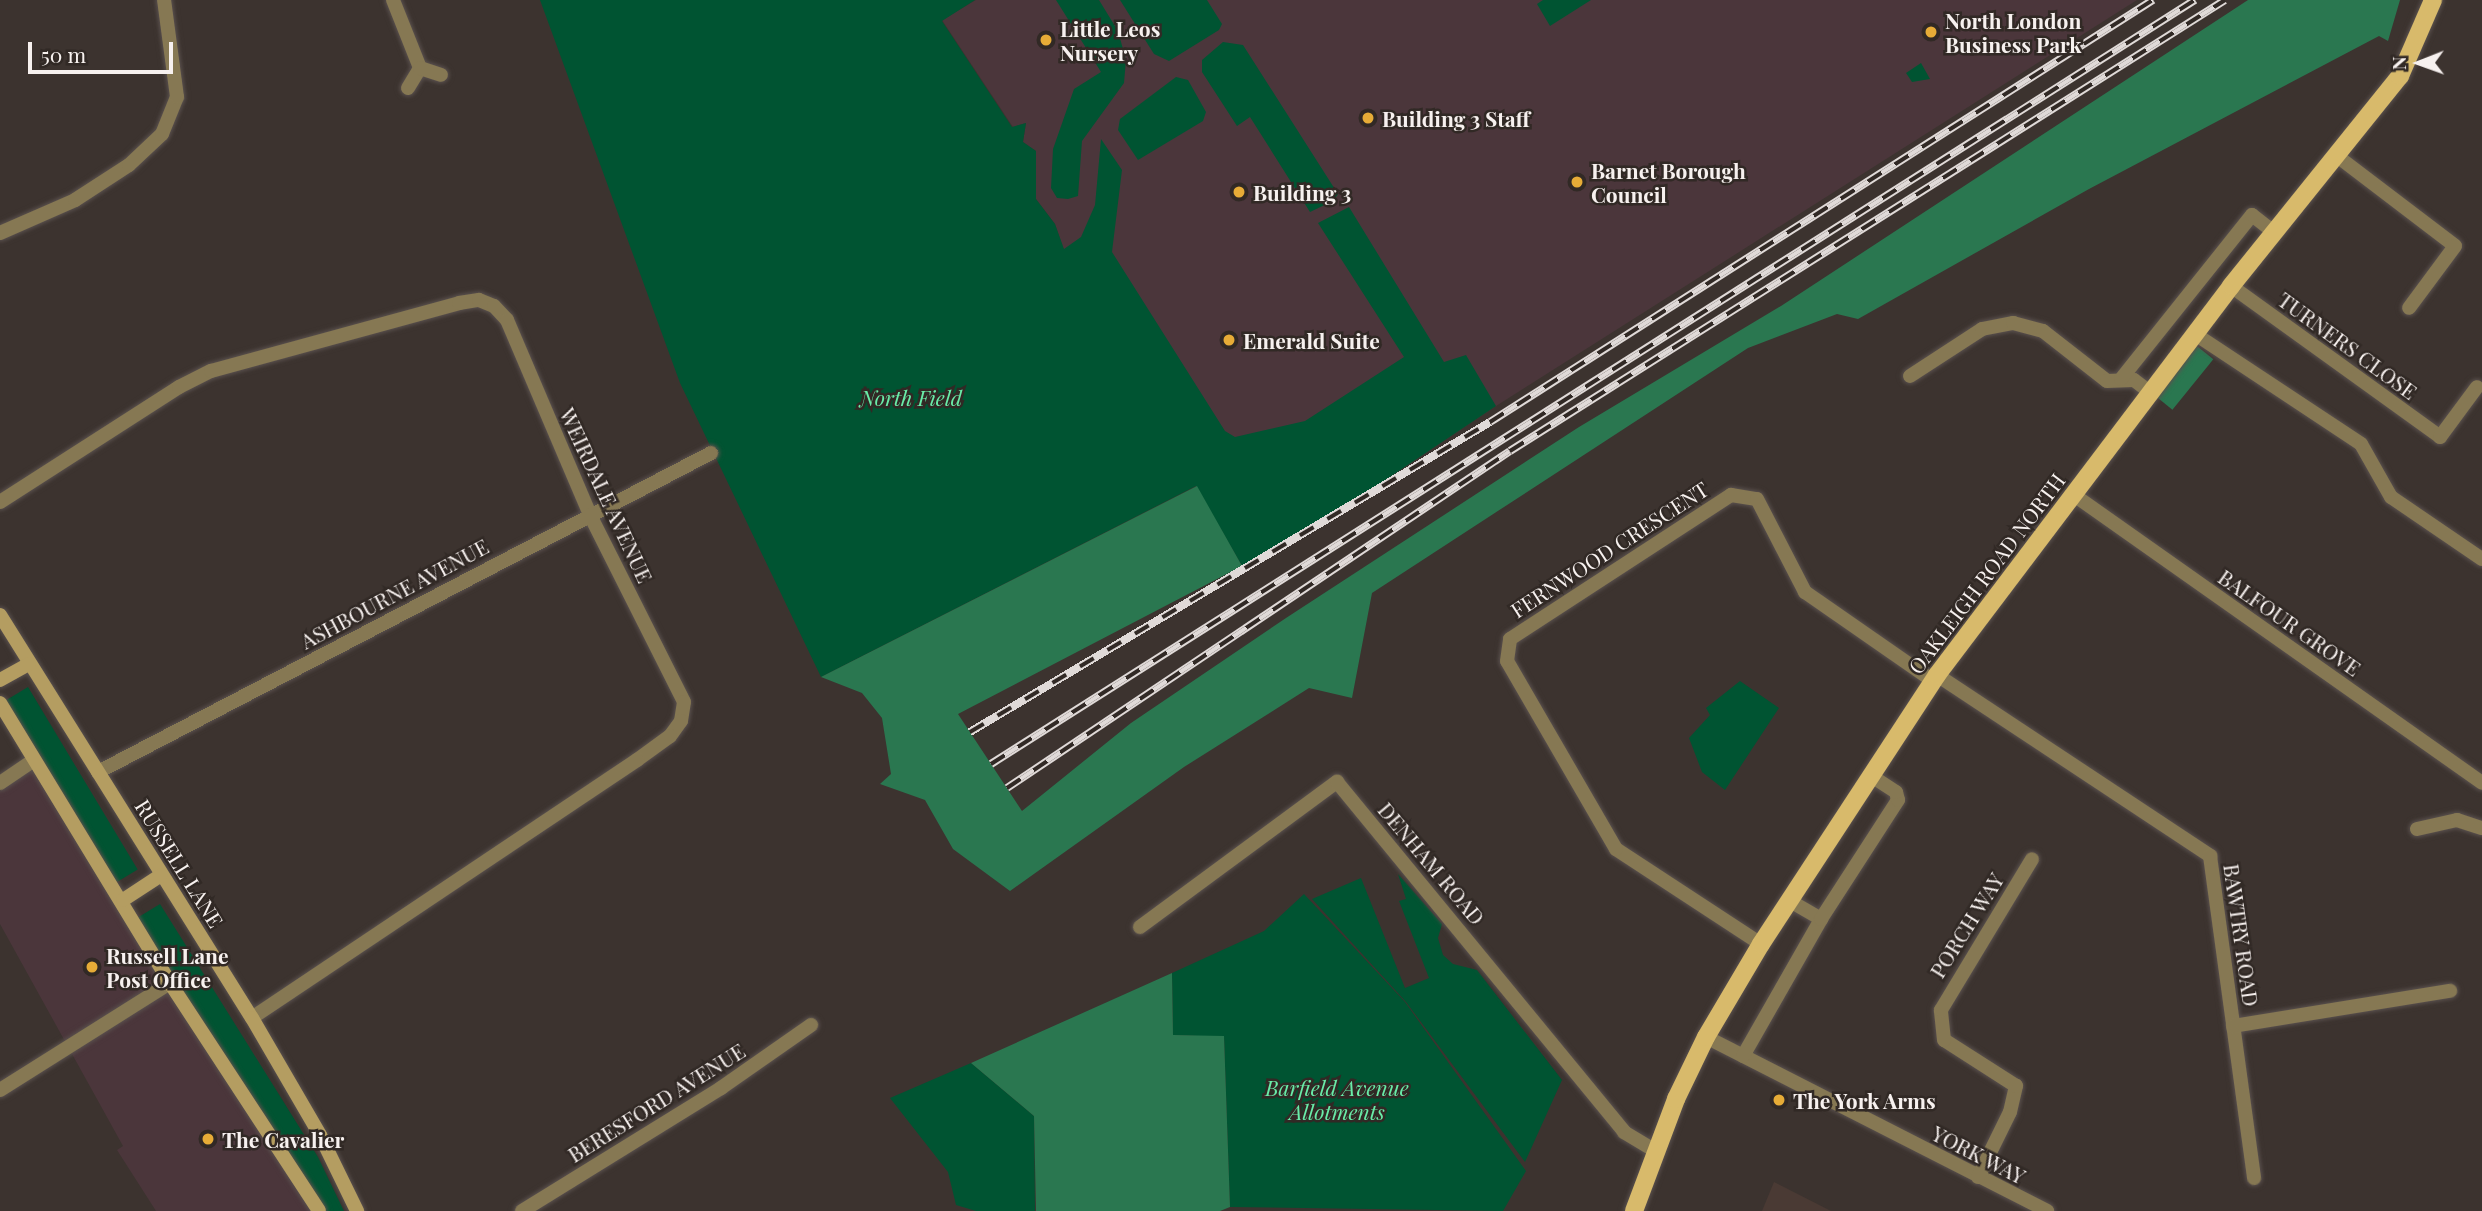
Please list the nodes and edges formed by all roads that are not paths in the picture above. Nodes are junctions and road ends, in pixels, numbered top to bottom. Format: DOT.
graph roads {
  1 [pos="164,0"];
  2 [pos="393,0"];
  3 [pos="2434,0"];
  4 [pos="420,68"];
  5 [pos="441,75"];
  6 [pos="408,88"];
  7 [pos="2337,156"];
  8 [pos="2274,232"];
  9 [pos="0,233"];
  10 [pos="2231,286"];
  11 [pos="2409,309"];
  12 [pos="2195,334"];
  13 [pos="1910,376"];
  14 [pos="2121,379"];
  15 [pos="2477,387"];
  16 [pos="2150,392"];
  17 [pos="711,453"];
  18 [pos="2074,495"];
  19 [pos="0,502"];
  20 [pos="590,515"];
  21 [pos="2482,559"];
  22 [pos="0,615"];
  23 [pos="29,664"];
  24 [pos="1935,678"];
  25 [pos="0,680"];
  26 [pos="0,703"];
  27 [pos="34,760"];
  28 [pos="98,772"];
  29 [pos="1871,776"];
  30 [pos="0,783"];
  31 [pos="2482,783"];
  32 [pos="2482,828"];
  33 [pos="2417,829"];
  34 [pos="2032,859"];
  35 [pos="161,875"];
  36 [pos="123,900"];
  37 [pos="1790,901"];
  38 [pos="1821,919"];
  39 [pos="1140,927"];
  40 [pos="1761,944"];
  41 [pos="170,983"];
  42 [pos="2450,991"];
  43 [pos="252,1018"];
  44 [pos="811,1025"];
  45 [pos="2233,1026"];
  46 [pos="1706,1037"];
  47 [pos="1743,1056"];
  48 [pos="0,1090"];
  49 [pos="1657,1152"];
  50 [pos="1978,1177"];
  51 [pos="2255,1178"];
  52 [pos="319,1211"];
  53 [pos="357,1211"];
  54 [pos="522,1211"];
  55 [pos="1633,1211"];
  56 [pos="2048,1211"];
  1 -- 9 [label="street"];
  2 -- 4 [label="street"];
  3 -- 7 [label="main road, OAKLEIGH ROAD NORTH"];
  4 -- 5 [label="street"];
  4 -- 6 [label="street"];
  7 -- 8 [label="main road, OAKLEIGH ROAD NORTH"];
  7 -- 11 [label="street"];
  8 -- 10 [label="main road, OAKLEIGH ROAD NORTH"];
  8 -- 14 [label="street"];
  10 -- 12 [label="main road, OAKLEIGH ROAD NORTH"];
  10 -- 15 [label="street, TURNERS CLOSE"];
  12 -- 16 [label="main road, OAKLEIGH ROAD NORTH"];
  12 -- 21 [label="street"];
  13 -- 14 [label="street"];
  14 -- 16 [label="street"];
  16 -- 18 [label="main road, OAKLEIGH ROAD NORTH"];
  17 -- 20 [label="street, ASHBOURNE AVENUE"];
  18 -- 24 [label="main road, OAKLEIGH ROAD NORTH"];
  18 -- 31 [label="street, BALFOUR GROVE"];
  19 -- 20 [label="street, WEIRDALE AVENUE"];
  20 -- 28 [label="street, ASHBOURNE AVENUE"];
  20 -- 43 [label="street, WEIRDALE AVENUE"];
  22 -- 23 [label="main road, RUSSELL LANE"];
  23 -- 25 [label="main road"];
  23 -- 28 [label="main road, RUSSELL LANE"];
  24 -- 29 [label="main road, OAKLEIGH ROAD NORTH"];
  24 -- 40 [label="street, FERNWOOD CRESCENT"];
  24 -- 45 [label="street, BAWTRY ROAD"];
  26 -- 27 [label="main road"];
  27 -- 30 [label="street"];
  27 -- 36 [label="main road"];
  28 -- 35 [label="main road, RUSSELL LANE"];
  29 -- 37 [label="main road, OAKLEIGH ROAD NORTH"];
  29 -- 38 [label="street"];
  32 -- 33 [label="street"];
  34 -- 50 [label="street, PORCH WAY"];
  35 -- 36 [label="main road"];
  35 -- 43 [label="main road, RUSSELL LANE"];
  36 -- 41 [label="main road"];
  37 -- 38 [label="street"];
  37 -- 40 [label="main road, OAKLEIGH ROAD NORTH"];
  38 -- 47 [label="street"];
  39 -- 49 [label="street, DENHAM ROAD"];
  40 -- 46 [label="main road, OAKLEIGH ROAD NORTH"];
  41 -- 48 [label="street"];
  41 -- 52 [label="main road"];
  42 -- 45 [label="street"];
  43 -- 53 [label="main road, RUSSELL LANE"];
  44 -- 54 [label="street, BERESFORD AVENUE"];
  45 -- 51 [label="street, BAWTRY ROAD"];
  46 -- 47 [label="street, YORK WAY"];
  46 -- 49 [label="main road, OAKLEIGH ROAD NORTH"];
  47 -- 50 [label="street, YORK WAY"];
  49 -- 55 [label="main road, OAKLEIGH ROAD NORTH"];
  50 -- 56 [label="street, YORK WAY"];
}
